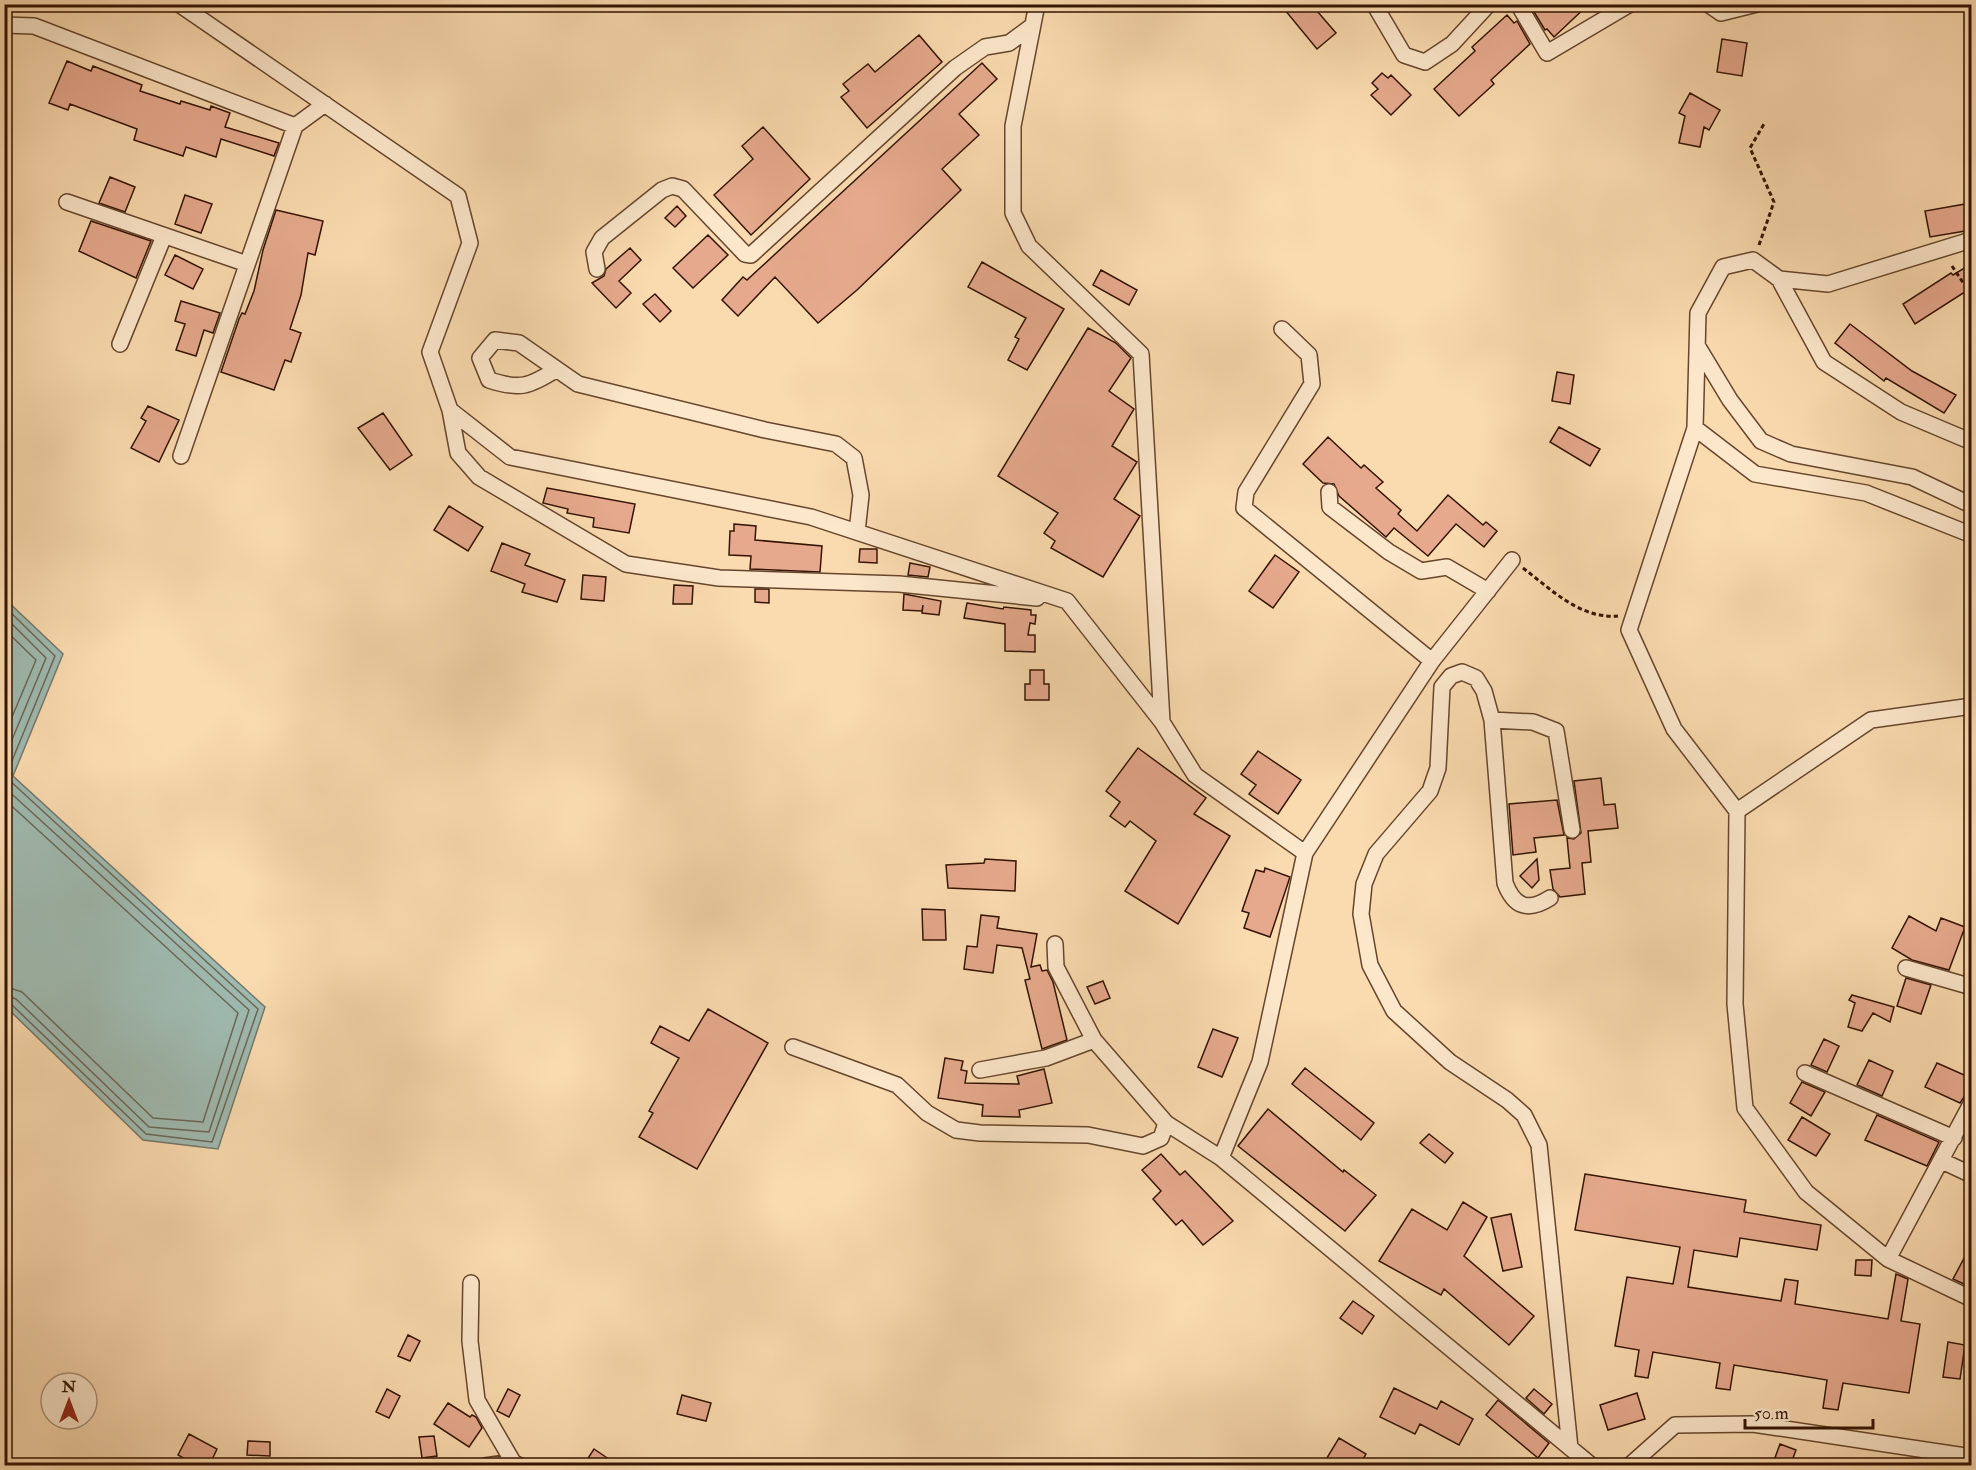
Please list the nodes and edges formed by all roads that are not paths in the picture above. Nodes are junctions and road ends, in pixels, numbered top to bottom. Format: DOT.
graph roads {
  1 [pos="179,4"];
  2 [pos="1037,4"];
  3 [pos="1374,4"];
  4 [pos="1489,4"];
  5 [pos="1518,4"];
  6 [pos="1630,4"];
  7 [pos="1708,4"];
  8 [pos="1756,4"];
  9 [pos="4,25"];
  10 [pos="1032,26"];
  11 [pos="325,104"];
  12 [pos="295,126"];
  13 [pos="66,202"];
  14 [pos="164,236"];
  15 [pos="1971,240"];
  16 [pos="247,264"];
  17 [pos="597,269"];
  18 [pos="1779,279"];
  19 [pos="1282,329"];
  20 [pos="120,344"];
  21 [pos="1698,347"];
  22 [pos="557,369"];
  23 [pos="450,410"];
  24 [pos="1695,428"];
  25 [pos="1971,442"];
  26 [pos="181,456"];
  27 [pos="1329,492"];
  28 [pos="1971,502"];
  29 [pos="857,532"];
  30 [pos="1971,535"];
  31 [pos="1512,560"];
  32 [pos="1488,591"];
  33 [pos="1067,601"];
  34 [pos="1432,661"];
  35 [pos="1971,706"];
  36 [pos="1492,720"];
  37 [pos="1162,722"];
  38 [pos="1737,811"];
  39 [pos="1572,830"];
  40 [pos="1305,852"];
  41 [pos="1550,898"];
  42 [pos="1055,944"];
  43 [pos="1906,968"];
  44 [pos="1971,987"];
  45 [pos="1094,1040"];
  46 [pos="793,1047"];
  47 [pos="981,1070"];
  48 [pos="1805,1073"];
  49 [pos="1971,1102"];
  50 [pos="1166,1123"];
  51 [pos="1954,1138"];
  52 [pos="1221,1158"];
  53 [pos="1942,1161"];
  54 [pos="1971,1175"];
  55 [pos="1888,1260"];
  56 [pos="471,1283"];
  57 [pos="1971,1299"];
  58 [pos="1570,1448"];
  59 [pos="1971,1457"];
  60 [pos="516,1464"];
  61 [pos="485,1466"];
  62 [pos="1592,1466"];
  63 [pos="1629,1466"];
  1 -- 11 [label="street"];
  2 -- 10 [label="street"];
  3 -- 4 [label="street"];
  5 -- 6 [label="street"];
  7 -- 8 [label="street"];
  9 -- 12 [label="street"];
  10 -- 17 [label="street"];
  10 -- 37 [label="street"];
  11 -- 12 [label="street"];
  11 -- 23 [label="street"];
  12 -- 16 [label="street"];
  13 -- 14 [label="street"];
  14 -- 16 [label="street"];
  14 -- 20 [label="street"];
  15 -- 18 [label="street"];
  16 -- 26 [label="street"];
  18 -- 21 [label="street"];
  18 -- 25 [label="street"];
  19 -- 34 [label="street"];
  21 -- 24 [label="street"];
  21 -- 28 [label="street"];
  22 -- 22 [label="street"];
  22 -- 29 [label="street"];
  23 -- 29 [label="street"];
  23 -- 33 [label="street"];
  24 -- 30 [label="street"];
  24 -- 38 [label="street"];
  27 -- 32 [label="street"];
  29 -- 33 [label="street"];
  31 -- 32 [label="street"];
  32 -- 34 [label="street"];
  33 -- 37 [label="street"];
  34 -- 40 [label="street"];
  35 -- 38 [label="street"];
  36 -- 39 [label="street"];
  36 -- 41 [label="street"];
  36 -- 58 [label="street"];
  37 -- 40 [label="street"];
  38 -- 55 [label="street"];
  40 -- 52 [label="street"];
  42 -- 45 [label="street"];
  43 -- 44 [label="street"];
  45 -- 47 [label="street"];
  45 -- 50 [label="street"];
  46 -- 50 [label="street"];
  48 -- 51 [label="street"];
  49 -- 51 [label="street"];
  50 -- 52 [label="street"];
  51 -- 53 [label="street"];
  52 -- 58 [label="street"];
  53 -- 54 [label="street"];
  53 -- 55 [label="street"];
  55 -- 57 [label="street"];
  56 -- 60 [label="street"];
  58 -- 62 [label="street"];
  59 -- 63 [label="street"];
  60 -- 61 [label="street"];
}
